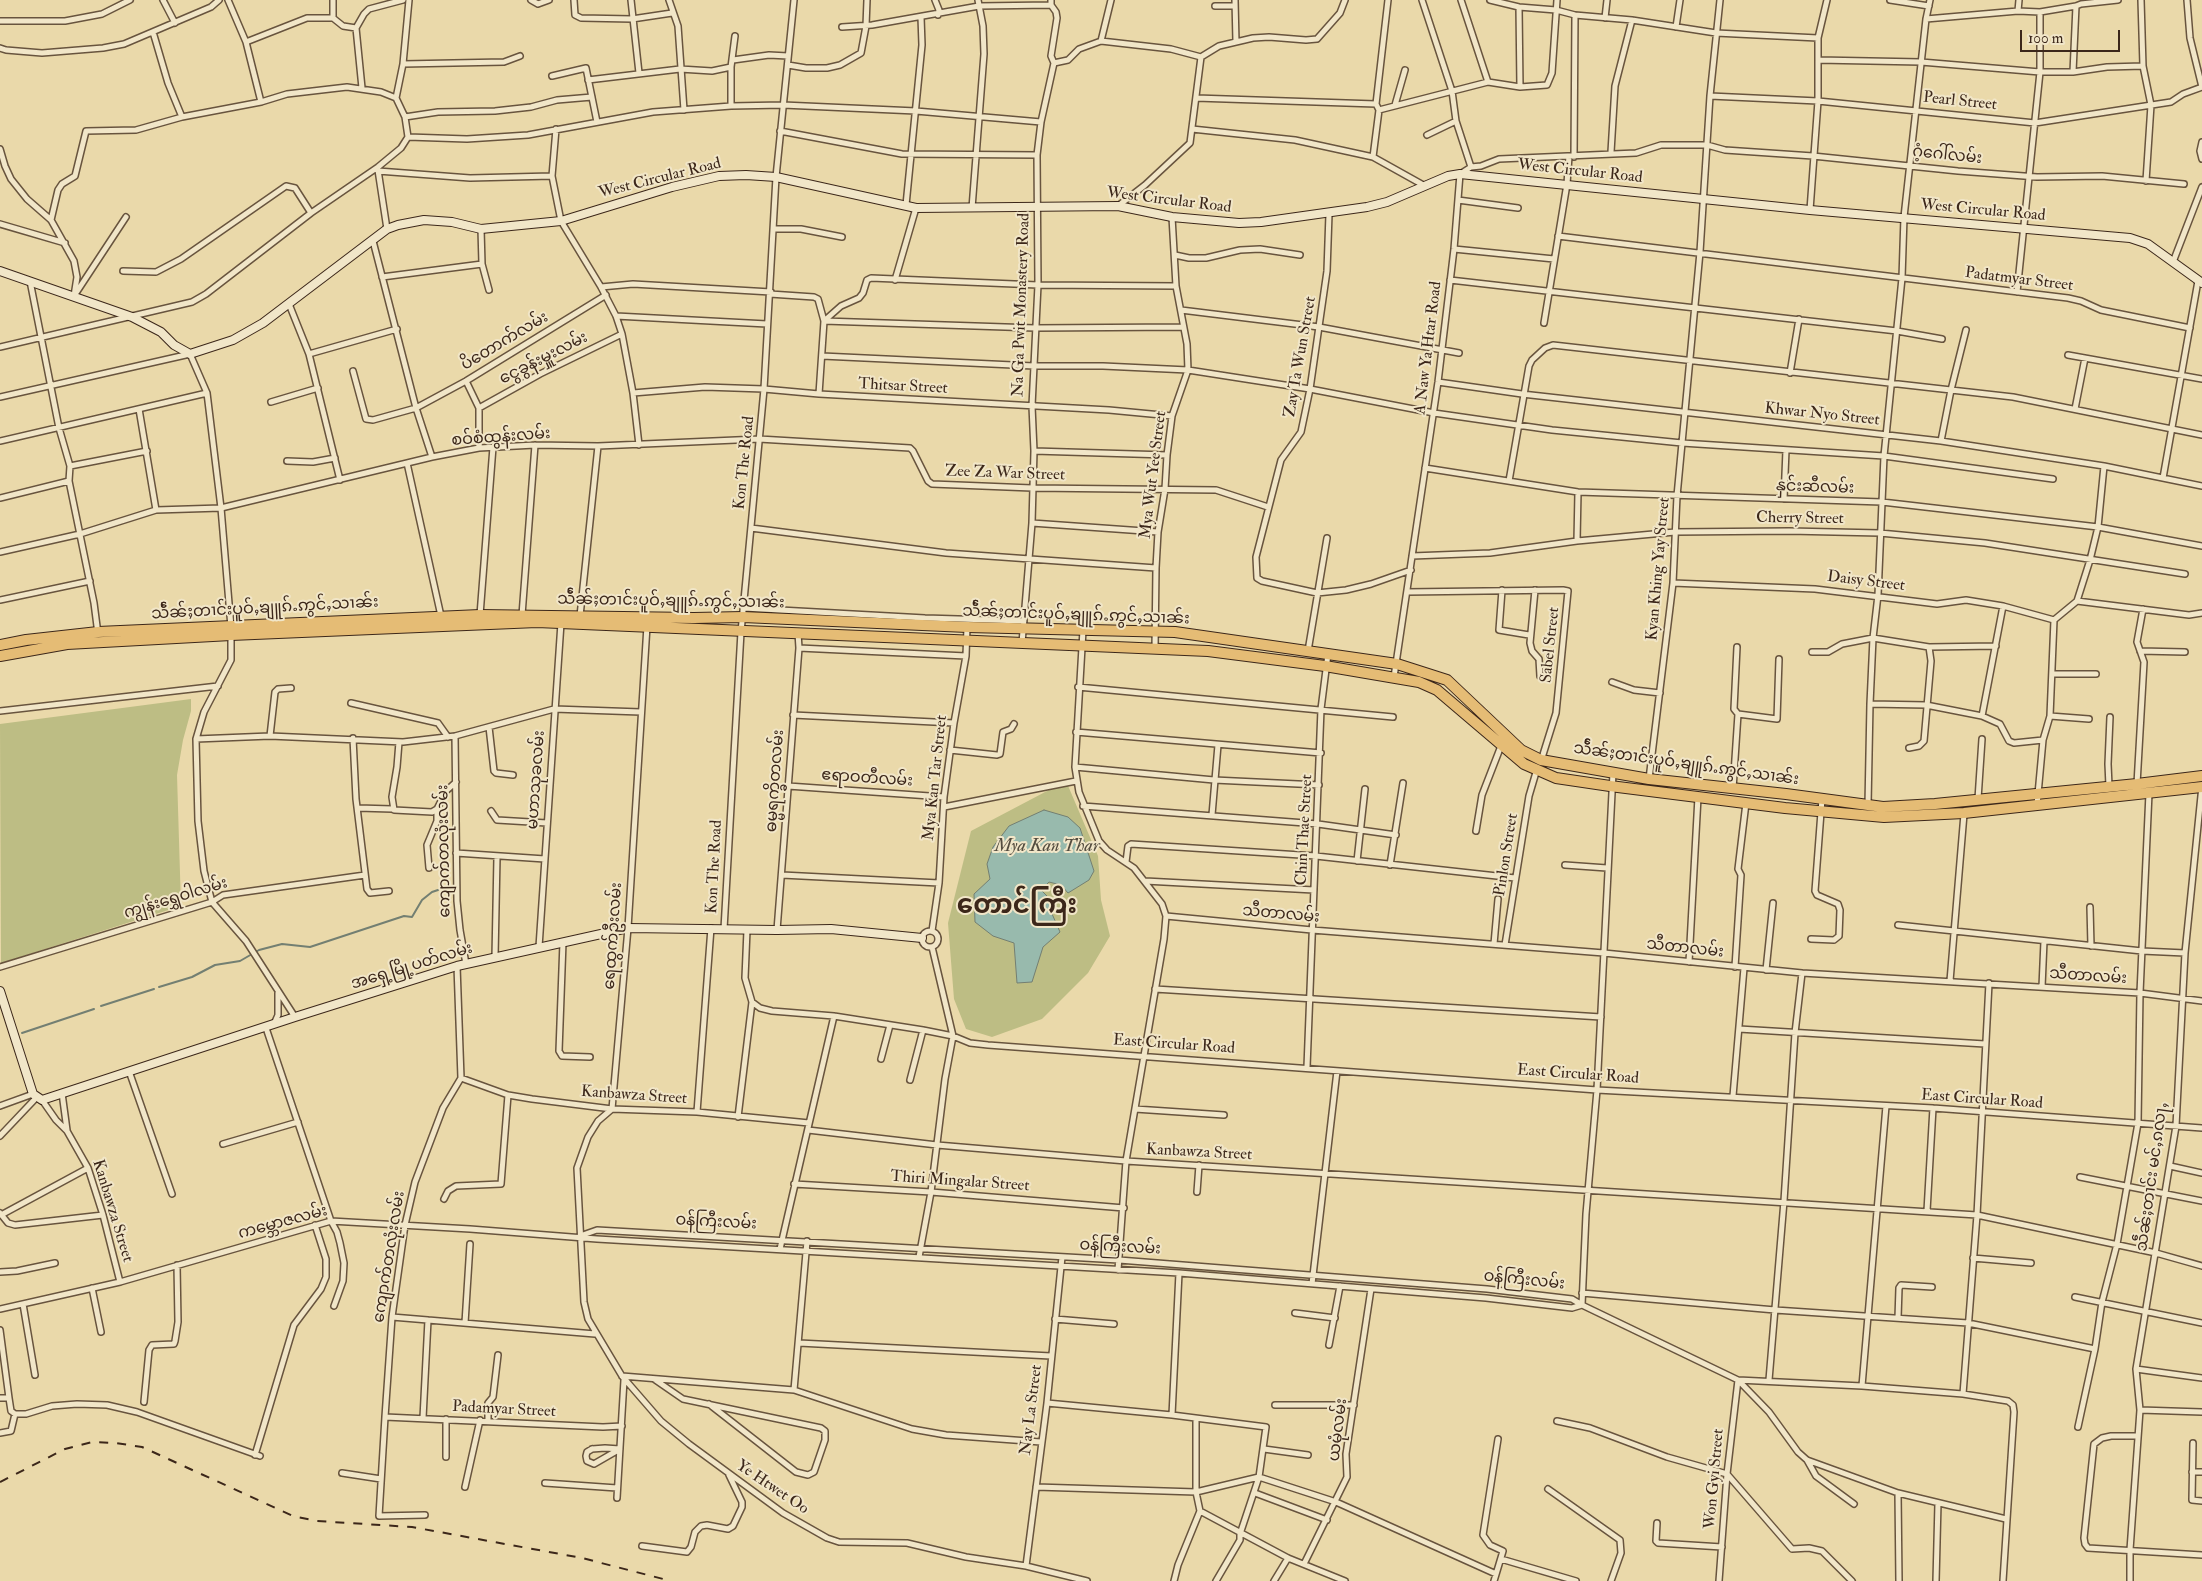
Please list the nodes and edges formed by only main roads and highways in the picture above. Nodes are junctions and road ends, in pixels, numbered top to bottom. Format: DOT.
graph roads {
  1 [pos="561,619"];
  2 [pos="231,631"];
  3 [pos="99,637"];
  4 [pos="0,645"];
  5 [pos="0,656"];
  6 [pos="2201,776"];
  7 [pos="2202,787"];
  1 -- 2 [label="highway, သဵႅၼ်ႈတၢင်းပူဝ်ႇၶျူၵ်ႉဢွင်ႇသၢၼ်း"];
  1 -- 2 [label="highway, သဵႅၼ်ႈတၢင်းပူဝ်ႇၶျူၵ်ႉဢွင်ႇသၢၼ်း"];
  1 -- 6 [label="highway, သဵႅၼ်ႈတၢင်းပူဝ်ႇၶျူၵ်ႉဢွင်ႇသၢၼ်း"];
  1 -- 7 [label="highway, သဵႅၼ်ႈတၢင်းပူဝ်ႇၶျူၵ်ႉဢွင်ႇသၢၼ်း"];
  2 -- 3 [label="highway, သဵႅၼ်ႈတၢင်းပူဝ်ႇၶျူၵ်ႉဢွင်ႇသၢၼ်း"];
  3 -- 4 [label="highway, သဵႅၼ်ႈတၢင်းပူဝ်ႇၶျူၵ်ႉဢွင်ႇသၢၼ်း"];
  3 -- 5 [label="highway, သဵႅၼ်ႈတၢင်းပူဝ်ႇၶျူၵ်ႉဢွင်ႇသၢၼ်း"];
}
